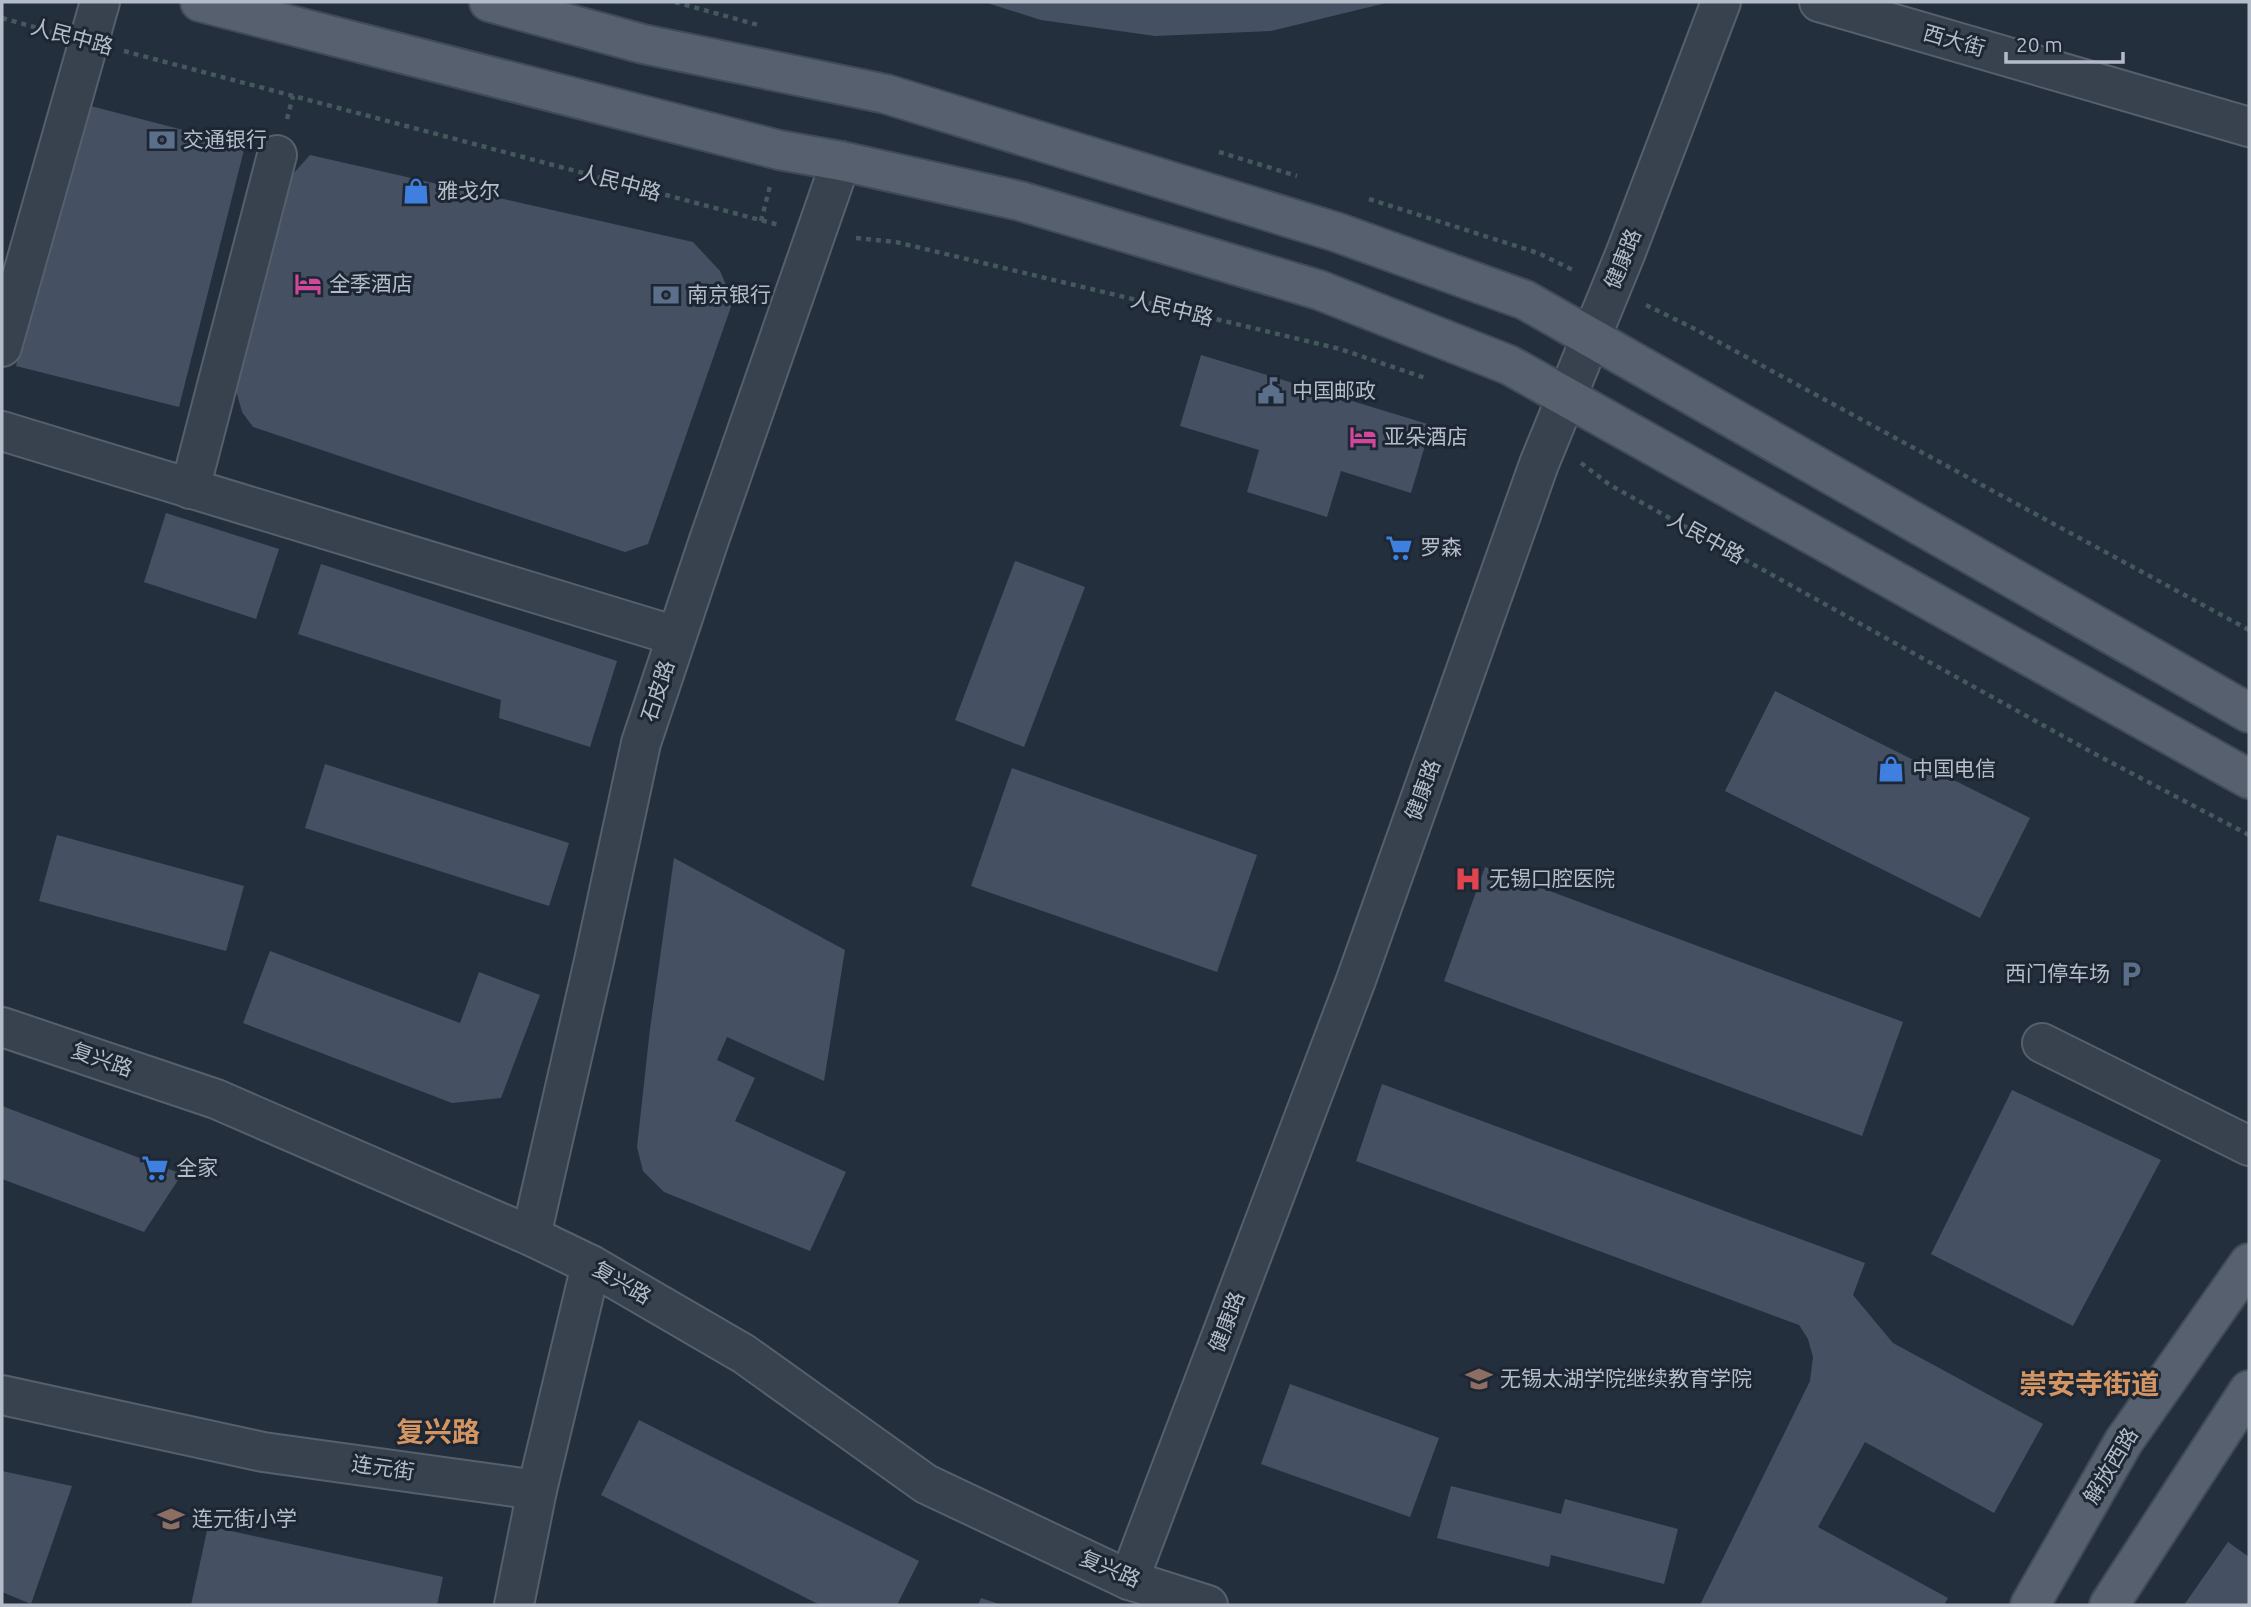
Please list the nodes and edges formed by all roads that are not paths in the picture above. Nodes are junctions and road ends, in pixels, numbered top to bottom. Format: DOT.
graph roads {
  1 [pos="100,2"];
  2 [pos="200,2"];
  3 [pos="489,2"];
  4 [pos="1721,2"];
  5 [pos="1819,2"];
  6 [pos="2249,127"];
  7 [pos="278,155"];
  8 [pos="841,161"];
  9 [pos="1591,338"];
  10 [pos="2,347"];
  11 [pos="1567,398"];
  12 [pos="2,431"];
  13 [pos="190,489"];
  14 [pos="676,636"];
  15 [pos="2249,713"];
  16 [pos="2249,779"];
  17 [pos="2,1027"];
  18 [pos="2042,1043"];
  19 [pos="2249,1146"];
  20 [pos="531,1236"];
  21 [pos="2249,1263"];
  22 [pos="591,1265"];
  23 [pos="2249,1390"];
  24 [pos="2,1395"];
  25 [pos="537,1490"];
  26 [pos="1129,1580"];
  27 [pos="514,1605"];
  28 [pos="1208,1605"];
  29 [pos="2030,1605"];
  30 [pos="2109,1605"];
  1 -- 10 [label="street"];
  2 -- 8 [label="main road"];
  3 -- 9 [label="main road"];
  4 -- 9 [label="street, 健康路"];
  5 -- 6 [label="street, 西大街"];
  7 -- 13 [label="street"];
  8 -- 11 [label="main road"];
  8 -- 14 [label="street, 石皮路"];
  9 -- 11 [label="street, 健康路"];
  9 -- 15 [label="main road"];
  11 -- 16 [label="main road"];
  11 -- 26 [label="street, 健康路"];
  12 -- 13 [label="street"];
  13 -- 14 [label="street"];
  14 -- 20 [label="street, 石皮路"];
  17 -- 20 [label="street, 复兴路"];
  18 -- 19 [label="street"];
  20 -- 22 [label="street, 复兴路"];
  21 -- 29 [label="main road, 解放西路"];
  22 -- 25 [label="street"];
  22 -- 26 [label="street, 复兴路"];
  23 -- 30 [label="main road"];
  24 -- 25 [label="street, 连元街"];
  25 -- 27 [label="street"];
  26 -- 28 [label="street, 复兴路"];
}
